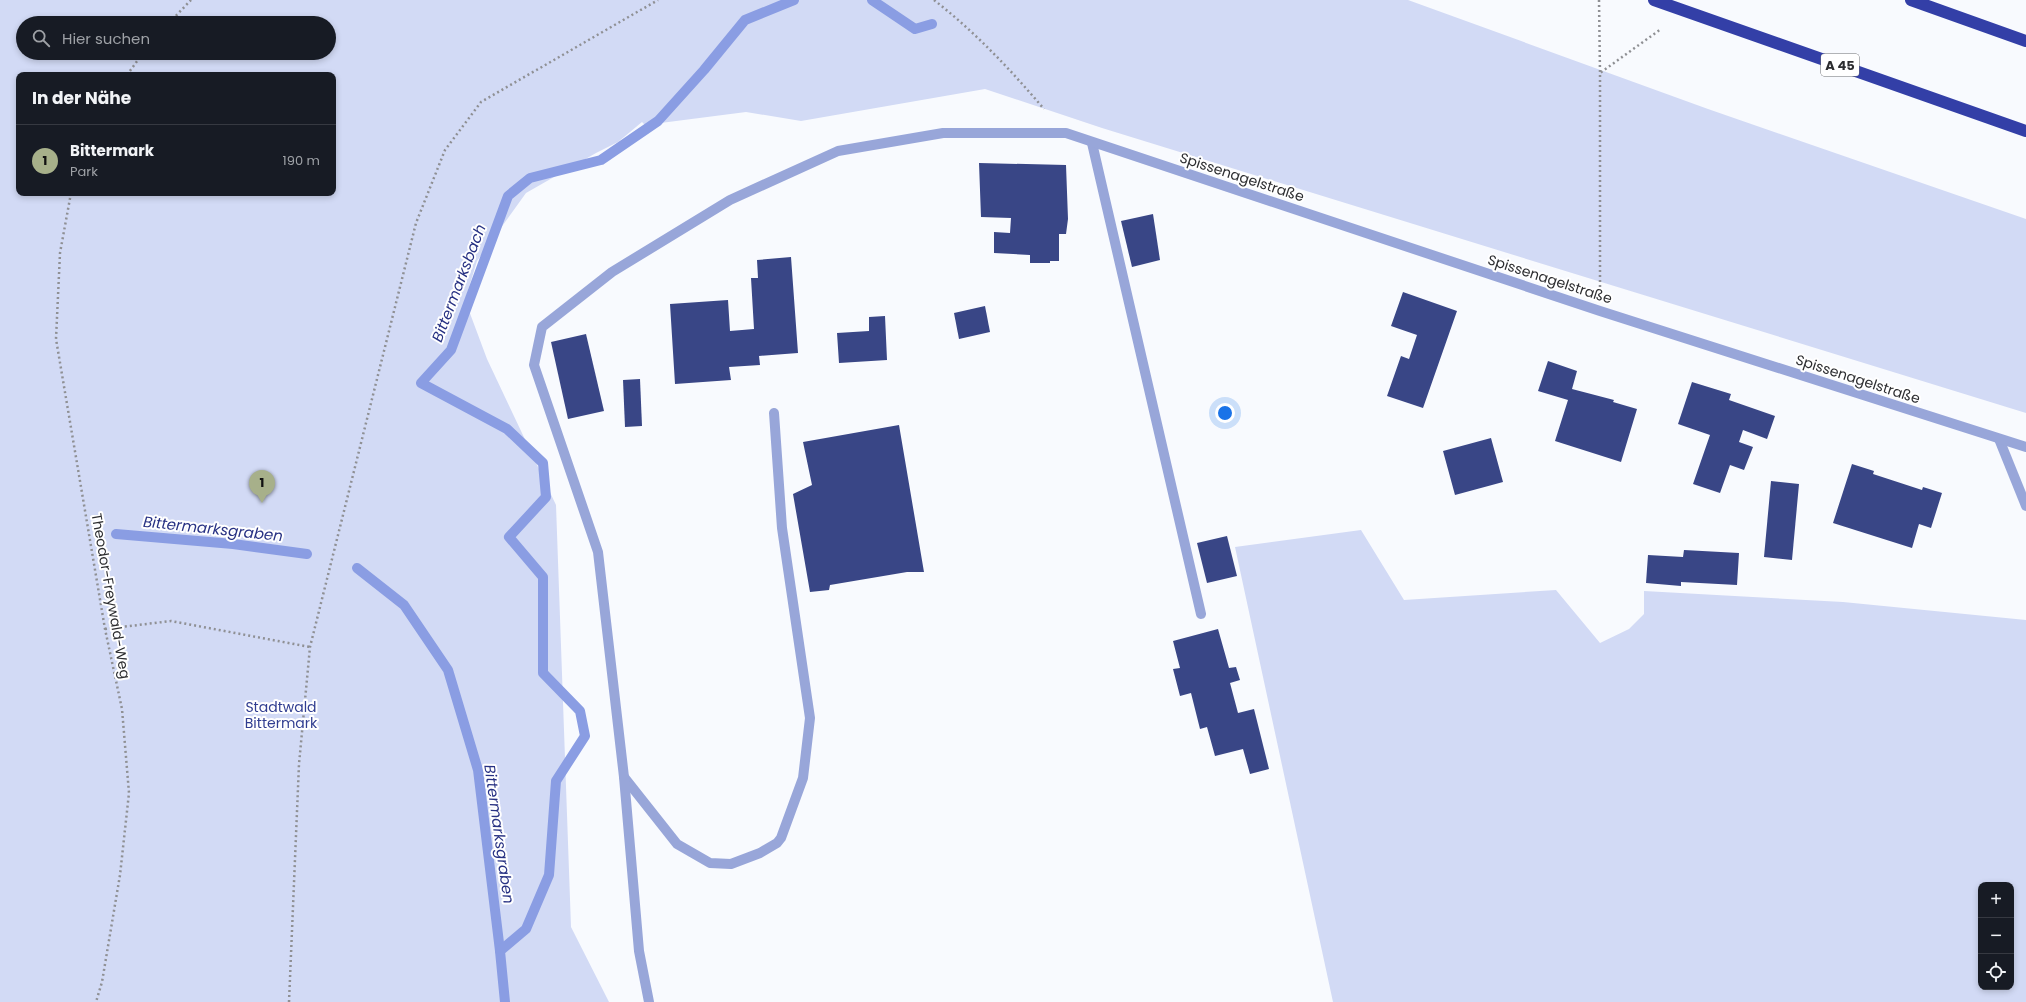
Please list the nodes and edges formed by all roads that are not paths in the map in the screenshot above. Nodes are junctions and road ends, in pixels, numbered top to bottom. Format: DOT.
graph roads {
  1 [pos="1654,0"];
  2 [pos="1911,0"];
  3 [pos="2026,41"];
  4 [pos="2026,130"];
  5 [pos="1092,143"];
  6 [pos="774,413"];
  7 [pos="2000,439"];
  8 [pos="2026,448"];
  9 [pos="2026,506"];
  10 [pos="1201,614"];
  11 [pos="624,778"];
  12 [pos="649,1002"];
  1 -- 4 [label="highway, A 45"];
  2 -- 3 [label="highway"];
  5 -- 7 [label="street, Spissenagelstraße"];
  5 -- 10 [label="street"];
  5 -- 11 [label="street, Spissenagelstraße"];
  6 -- 11 [label="street"];
  7 -- 8 [label="street, Spissenagelstraße"];
  7 -- 9 [label="street"];
  11 -- 12 [label="street"];
}
